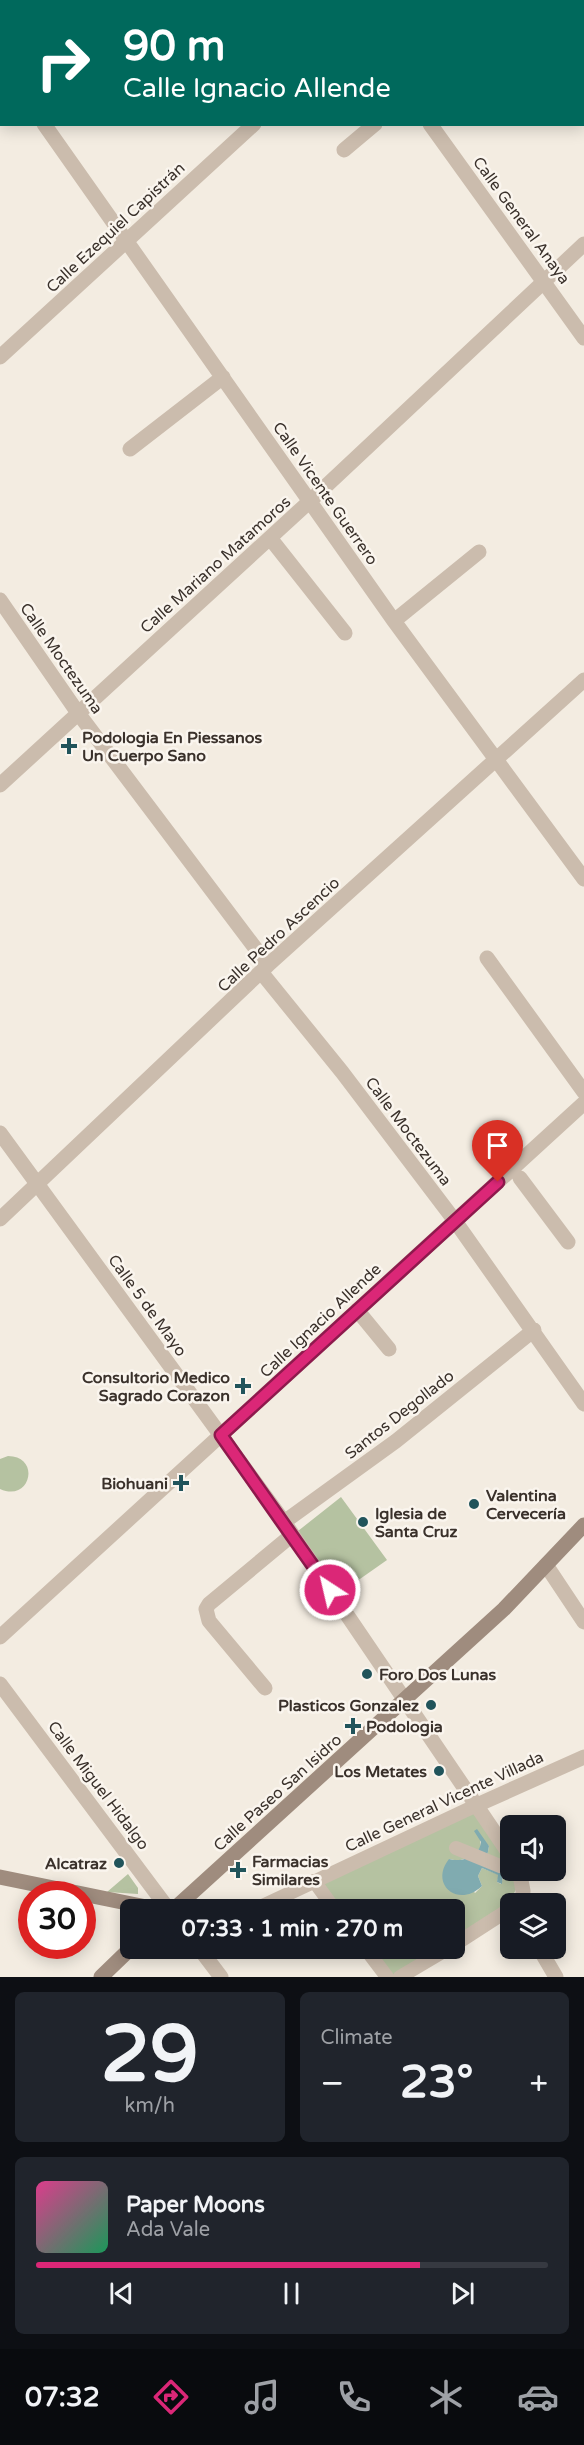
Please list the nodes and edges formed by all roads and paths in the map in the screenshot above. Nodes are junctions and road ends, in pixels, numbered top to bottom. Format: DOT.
graph roads {
  1 [pos="45,126"];
  2 [pos="252,126"];
  3 [pos="373,126"];
  4 [pos="431,126"];
  5 [pos="344,150"];
  6 [pos="127,241"];
  7 [pos="584,244"];
  8 [pos="544,281"];
  9 [pos="584,338"];
  10 [pos="0,357"];
  11 [pos="223,377"];
  12 [pos="130,449"];
  13 [pos="310,501"];
  14 [pos="270,538"];
  15 [pos="479,552"];
  16 [pos="0,600"];
  17 [pos="394,621"];
  18 [pos="345,633"];
  19 [pos="584,680"];
  20 [pos="78,714"];
  21 [pos="496,760"];
  22 [pos="0,785"];
  23 [pos="584,879"];
  24 [pos="487,958"];
  25 [pos="265,969"];
  26 [pos="584,1092"];
  27 [pos="584,1103"];
  28 [pos="0,1133"];
  29 [pos="520,1178"];
  30 [pos="38,1186"];
  31 [pos="0,1220"];
  32 [pos="454,1221"];
  33 [pos="568,1242"];
  34 [pos="357,1310"];
  35 [pos="534,1330"];
  36 [pos="389,1349"];
  37 [pos="584,1404"];
  38 [pos="221,1435"];
  39 [pos="584,1524"];
  40 [pos="288,1528"];
  41 [pos="546,1565"];
  42 [pos="584,1622"];
  43 [pos="0,1637"];
  44 [pos="0,1684"];
  45 [pos="265,1688"];
  46 [pos="406,1699"];
  47 [pos="584,1757"];
  48 [pos="477,1805"];
  49 [pos="456,1848"];
  50 [pos="500,1850"];
  51 [pos="500,1859"];
  52 [pos="0,1877"];
  53 [pos="314,1881"];
  54 [pos="163,1899"];
  55 [pos="183,1899"];
  56 [pos="277,1899"];
  57 [pos="327,1899"];
  58 [pos="120,1902"];
  59 [pos="500,1916"];
  60 [pos="465,1938"];
  61 [pos="120,1959"];
  62 [pos="207,1959"];
  63 [pos="373,1959"];
  64 [pos="430,1959"];
  65 [pos="545,1959"];
  66 [pos="101,1977"];
  67 [pos="221,1977"];
  68 [pos="387,1977"];
  69 [pos="400,1977"];
  70 [pos="556,1977"];
  1 -- 6 [label="street, Calle Vicente Guerrero"];
  2 -- 6 [label="street, Calle Ezequiel Capistrán"];
  3 -- 5 [label="street"];
  4 -- 8 [label="street, Calle General Anaya"];
  6 -- 10 [label="street, Calle Ezequiel Capistrán"];
  6 -- 11 [label="street, Calle Vicente Guerrero"];
  7 -- 8 [label="street, Calle Mariano Matamoros"];
  8 -- 9 [label="street, Calle General Anaya"];
  8 -- 13 [label="street, Calle Mariano Matamoros"];
  11 -- 12 [label="street"];
  11 -- 13 [label="street, Calle Vicente Guerrero"];
  13 -- 14 [label="street, Calle Mariano Matamoros"];
  13 -- 17 [label="street, Calle Vicente Guerrero"];
  14 -- 18 [label="street"];
  14 -- 20 [label="street, Calle Mariano Matamoros"];
  15 -- 17 [label="street"];
  16 -- 20 [label="street, Calle Moctezuma"];
  17 -- 21 [label="street, Calle Vicente Guerrero"];
  19 -- 21 [label="street, Calle Pedro Ascencio"];
  20 -- 22 [label="street, Calle Mariano Matamoros"];
  20 -- 25 [label="street, Calle Moctezuma"];
  21 -- 23 [label="street, Calle Vicente Guerrero"];
  21 -- 25 [label="street, Calle Pedro Ascencio"];
  24 -- 26 [label="street"];
  25 -- 30 [label="street, Calle Pedro Ascencio"];
  25 -- 32 [label="street, Calle Moctezuma"];
  27 -- 32 [label="street, Calle Ignacio Allende"];
  28 -- 30 [label="street, Calle 5 de Mayo"];
  29 -- 33 [label="street"];
  30 -- 31 [label="street, Calle Pedro Ascencio"];
  30 -- 38 [label="street, Calle 5 de Mayo"];
  32 -- 34 [label="street, Calle Ignacio Allende"];
  32 -- 35 [label="street, Calle Moctezuma"];
  34 -- 36 [label="street"];
  34 -- 38 [label="street, Calle Ignacio Allende"];
  35 -- 37 [label="street, Calle Moctezuma"];
  35 -- 40 [label="street, Santos Degollado"];
  38 -- 40 [label="street, Calle 5 de Mayo"];
  38 -- 43 [label="street, Calle Ignacio Allende"];
  39 -- 41 [label="main road, Calle Paseo San Isidro"];
  40 -- 45 [label="street, Santos Degollado"];
  40 -- 46 [label="street, Calle 5 de Mayo"];
  41 -- 42 [label="street"];
  41 -- 46 [label="main road, Calle Paseo San Isidro"];
  44 -- 54 [label="street, Calle Miguel Hidalgo"];
  46 -- 48 [label="street, Calle 5 de Mayo"];
  46 -- 55 [label="main road, Calle Paseo San Isidro"];
  47 -- 48 [label="street, Calle General Vicente Villada"];
  48 -- 50 [label="street, Calle 5 de Mayo"];
  48 -- 53 [label="street, Calle General Vicente Villada"];
  49 -- 51 [label="street"];
  52 -- 58 [label="main road"];
  53 -- 56 [label="street, Calle General Vicente Villada"];
  53 -- 57 [label="street"];
  59 -- 60 [label="street"];
  61 -- 66 [label="main road"];
  62 -- 67 [label="street"];
  63 -- 68 [label="street"];
  64 -- 69 [label="street"];
  65 -- 70 [label="street"];
}
